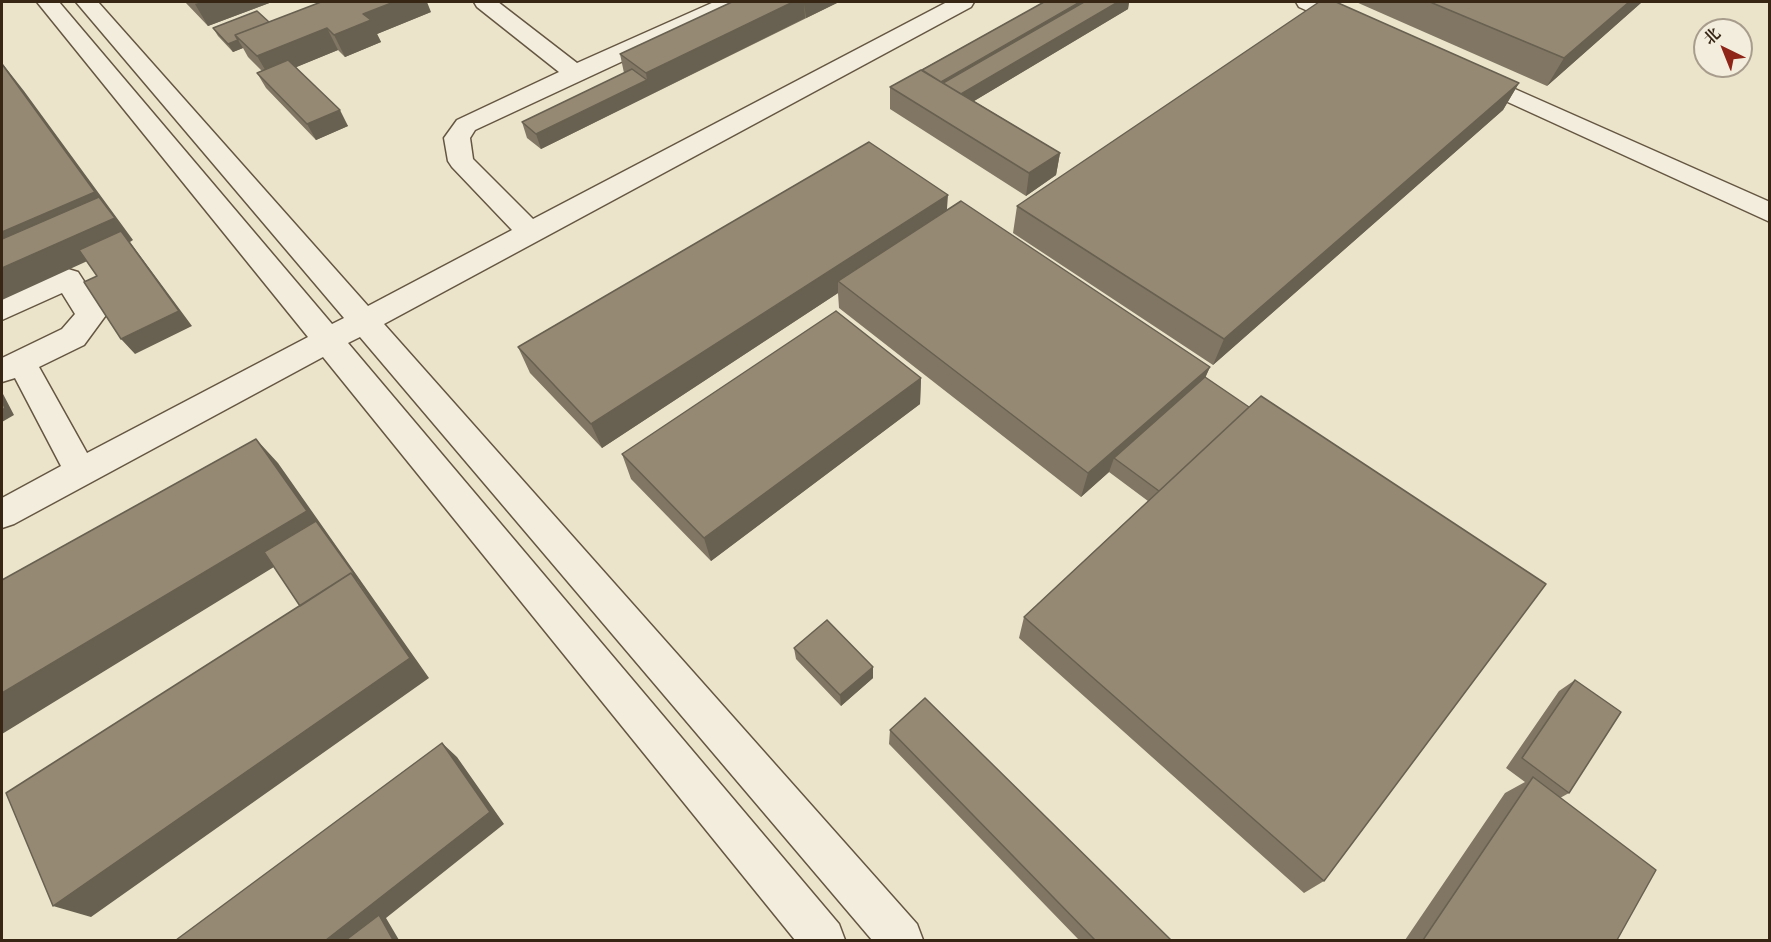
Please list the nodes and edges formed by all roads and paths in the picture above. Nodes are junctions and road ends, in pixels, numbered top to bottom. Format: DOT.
graph roads {
  1 [pos="48,2"];
  2 [pos="87,2"];
  3 [pos="485,2"];
  4 [pos="731,2"];
  5 [pos="963,2"];
  6 [pos="1307,2"];
  7 [pos="1371,31"];
  8 [pos="1447,65"];
  9 [pos="575,73"];
  10 [pos="1770,213"];
  11 [pos="530,232"];
  12 [pos="2,309"];
  13 [pos="364,321"];
  14 [pos="328,340"];
  15 [pos="11,367"];
  16 [pos="81,472"];
  17 [pos="2,514"];
  18 [pos="823,940"];
  19 [pos="901,940"];
  1 -- 14 [label="street"];
  2 -- 13 [label="street"];
  3 -- 9 [label="street"];
  4 -- 9 [label="street"];
  5 -- 11 [label="street"];
  6 -- 7 [label="street"];
  8 -- 10 [label="street"];
  9 -- 11 [label="street"];
  11 -- 13 [label="street"];
  12 -- 15 [label="street"];
  13 -- 14 [label="street"];
  13 -- 19 [label="street"];
  14 -- 16 [label="street"];
  14 -- 18 [label="street"];
  15 -- 16 [label="street"];
  16 -- 17 [label="street"];
}
